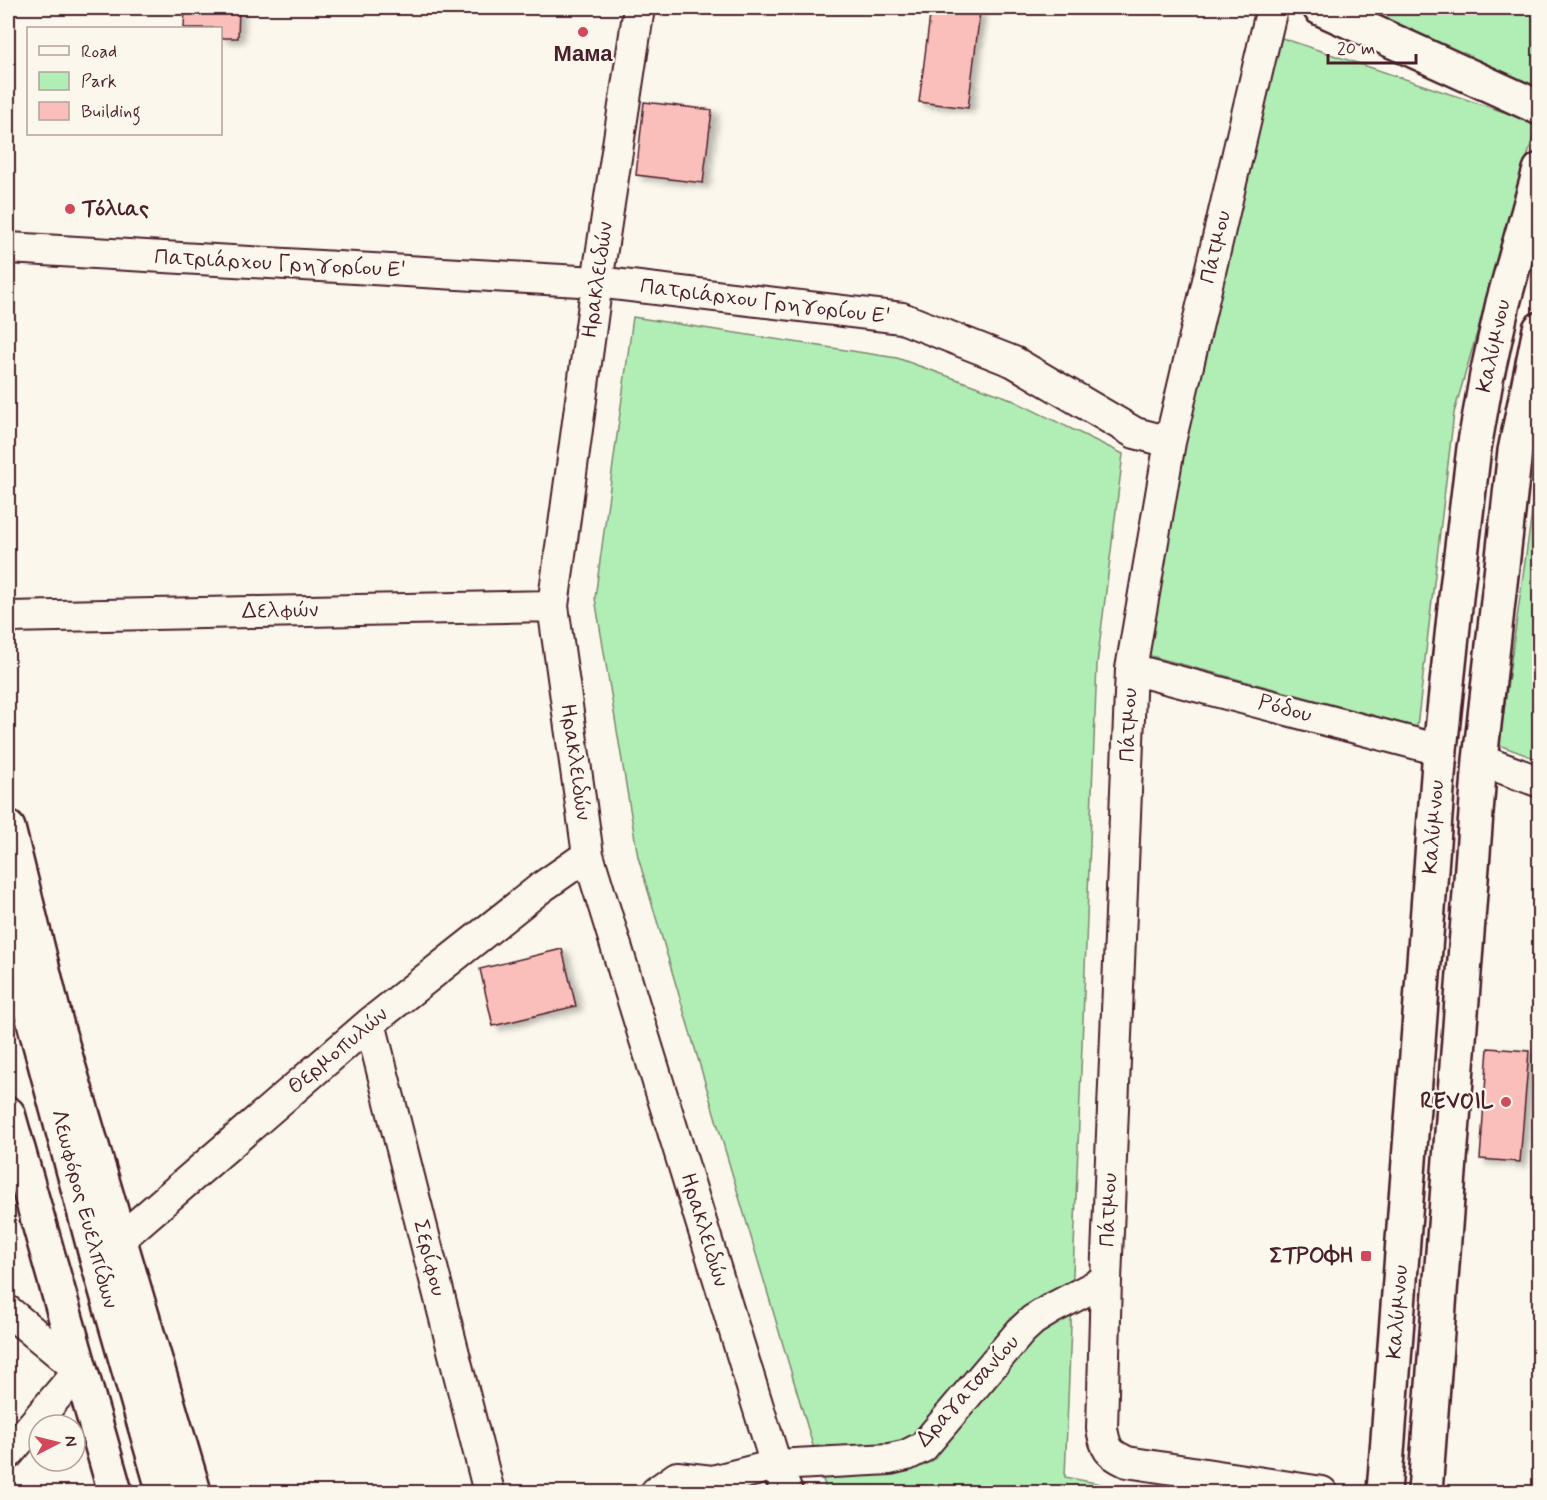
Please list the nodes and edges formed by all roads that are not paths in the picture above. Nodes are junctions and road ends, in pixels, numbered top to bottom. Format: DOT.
graph roads {
  1 [pos="639,8"];
  2 [pos="1272,8"];
  3 [pos="1320,8"];
  4 [pos="1539,108"];
  5 [pos="1539,170"];
  6 [pos="8,248"];
  7 [pos="597,282"];
  8 [pos="1539,329"];
  9 [pos="1170,442"];
  10 [pos="553,606"];
  11 [pos="8,617"];
  12 [pos="1131,669"];
  13 [pos="1440,750"];
  14 [pos="1480,760"];
  15 [pos="1539,782"];
  16 [pos="8,828"];
  17 [pos="588,855"];
  18 [pos="8,924"];
  19 [pos="370,1023"];
  20 [pos="8,1114"];
  21 [pos="108,1249"];
  22 [pos="1106,1280"];
  23 [pos="8,1311"];
  24 [pos="79,1370"];
  25 [pos="8,1454"];
  26 [pos="776,1465"];
  27 [pos="704,1486"];
  28 [pos="115,1492"];
  29 [pos="164,1492"];
  30 [pos="194,1492"];
  31 [pos="489,1492"];
  32 [pos="656,1492"];
  33 [pos="787,1492"];
  34 [pos="1322,1492"];
  35 [pos="1384,1492"];
  36 [pos="1425,1492"];
  1 -- 7 [label="street, Ηρακλειδών"];
  2 -- 9 [label="street, Πάτμου"];
  3 -- 4 [label="main road"];
  5 -- 13 [label="main road, Καλύμνου"];
  6 -- 7 [label="street, Πατριάρχου Γρηγορίου Ε'"];
  7 -- 9 [label="street, Πατριάρχου Γρηγορίου Ε'"];
  7 -- 10 [label="street, Ηρακλειδών"];
  8 -- 14 [label="main road, Καλύμνου"];
  9 -- 12 [label="street, Πάτμου"];
  10 -- 11 [label="street, Δελφών"];
  10 -- 17 [label="street, Ηρακλειδών"];
  12 -- 13 [label="street, Ρόδου"];
  12 -- 22 [label="street, Πάτμου"];
  13 -- 35 [label="main road, Καλύμνου"];
  14 -- 15 [label="street"];
  14 -- 36 [label="main road, Καλύμνου"];
  16 -- 21 [label="main road"];
  17 -- 19 [label="street, Θερμοπυλών"];
  17 -- 26 [label="street, Ηρακλειδών"];
  18 -- 21 [label="main road, Λεωφόρος Ευελπίδων"];
  19 -- 21 [label="street, Θερμοπυλών"];
  19 -- 31 [label="street, Σερίφου"];
  20 -- 24 [label="main road"];
  21 -- 29 [label="main road, Λεωφόρος Ευελπίδων"];
  21 -- 30 [label="main road"];
  22 -- 26 [label="street, Δραγατσανίου"];
  22 -- 34 [label="street, Πάτμου"];
  23 -- 24 [label="street"];
  24 -- 25 [label="street"];
  24 -- 28 [label="main road"];
  26 -- 27 [label="street, Δραγατσανίου"];
  26 -- 33 [label="street, Ηρακλειδών"];
  27 -- 32 [label="street, Δραγατσανίου"];
}
